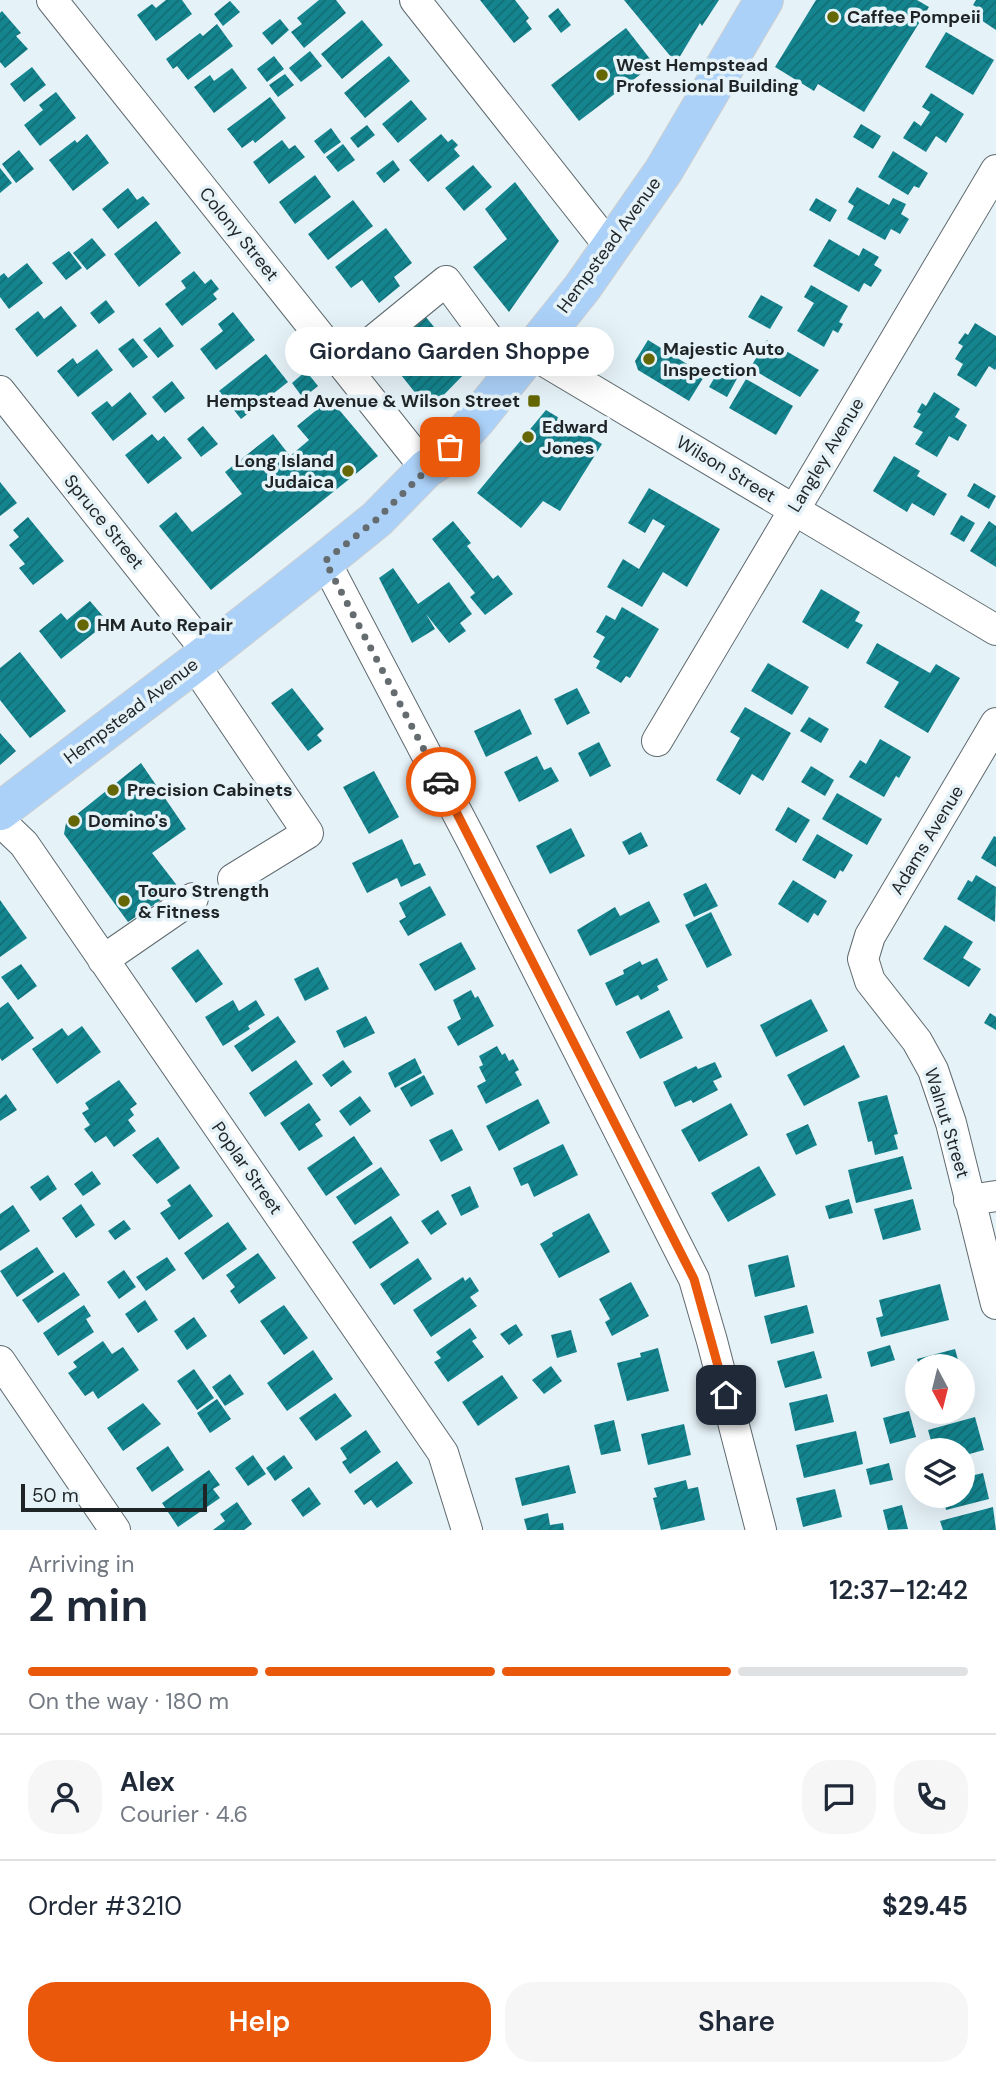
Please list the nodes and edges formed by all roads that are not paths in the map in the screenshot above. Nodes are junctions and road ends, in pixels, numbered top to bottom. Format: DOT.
graph roads {
  1 [pos="52,0"];
  2 [pos="415,0"];
  3 [pos="764,0"];
  4 [pos="996,170"];
  5 [pos="610,247"];
  6 [pos="521,362"];
  7 [pos="343,365"];
  8 [pos="0,391"];
  9 [pos="426,469"];
  10 [pos="793,509"];
  11 [pos="325,561"];
  12 [pos="996,630"];
  13 [pos="201,658"];
  14 [pos="996,723"];
  15 [pos="657,741"];
  16 [pos="0,811"];
  17 [pos="0,821"];
  18 [pos="233,879"];
  19 [pos="193,898"];
  20 [pos="863,959"];
  21 [pos="103,960"];
  22 [pos="983,1198"];
  23 [pos="996,1304"];
  24 [pos="0,1362"];
  25 [pos="115,1530"];
  26 [pos="467,1530"];
  27 [pos="761,1530"];
  1 -- 7 [label="street, Colony Street"];
  2 -- 5 [label="street"];
  3 -- 5 [label="main road, Hempstead Avenue"];
  4 -- 10 [label="street, Langley Avenue"];
  5 -- 6 [label="main road, Hempstead Avenue"];
  6 -- 7 [label="street"];
  6 -- 9 [label="main road, Hempstead Avenue"];
  6 -- 10 [label="street, Wilson Street"];
  7 -- 9 [label="street, Colony Street"];
  8 -- 13 [label="street, Spruce Street"];
  9 -- 11 [label="main road, Hempstead Avenue"];
  10 -- 12 [label="street, Wilson Street"];
  10 -- 15 [label="street, Langley Avenue"];
  11 -- 13 [label="main road, Hempstead Avenue"];
  11 -- 27 [label="street"];
  13 -- 16 [label="main road, Hempstead Avenue"];
  13 -- 18 [label="street, Spruce Street"];
  14 -- 20 [label="street, Adams Avenue"];
  17 -- 21 [label="street, Poplar Street"];
  19 -- 21 [label="street"];
  20 -- 22 [label="street, Walnut Street"];
  21 -- 26 [label="street, Poplar Street"];
  22 -- 23 [label="street, Walnut Street"];
  24 -- 25 [label="street"];
}
